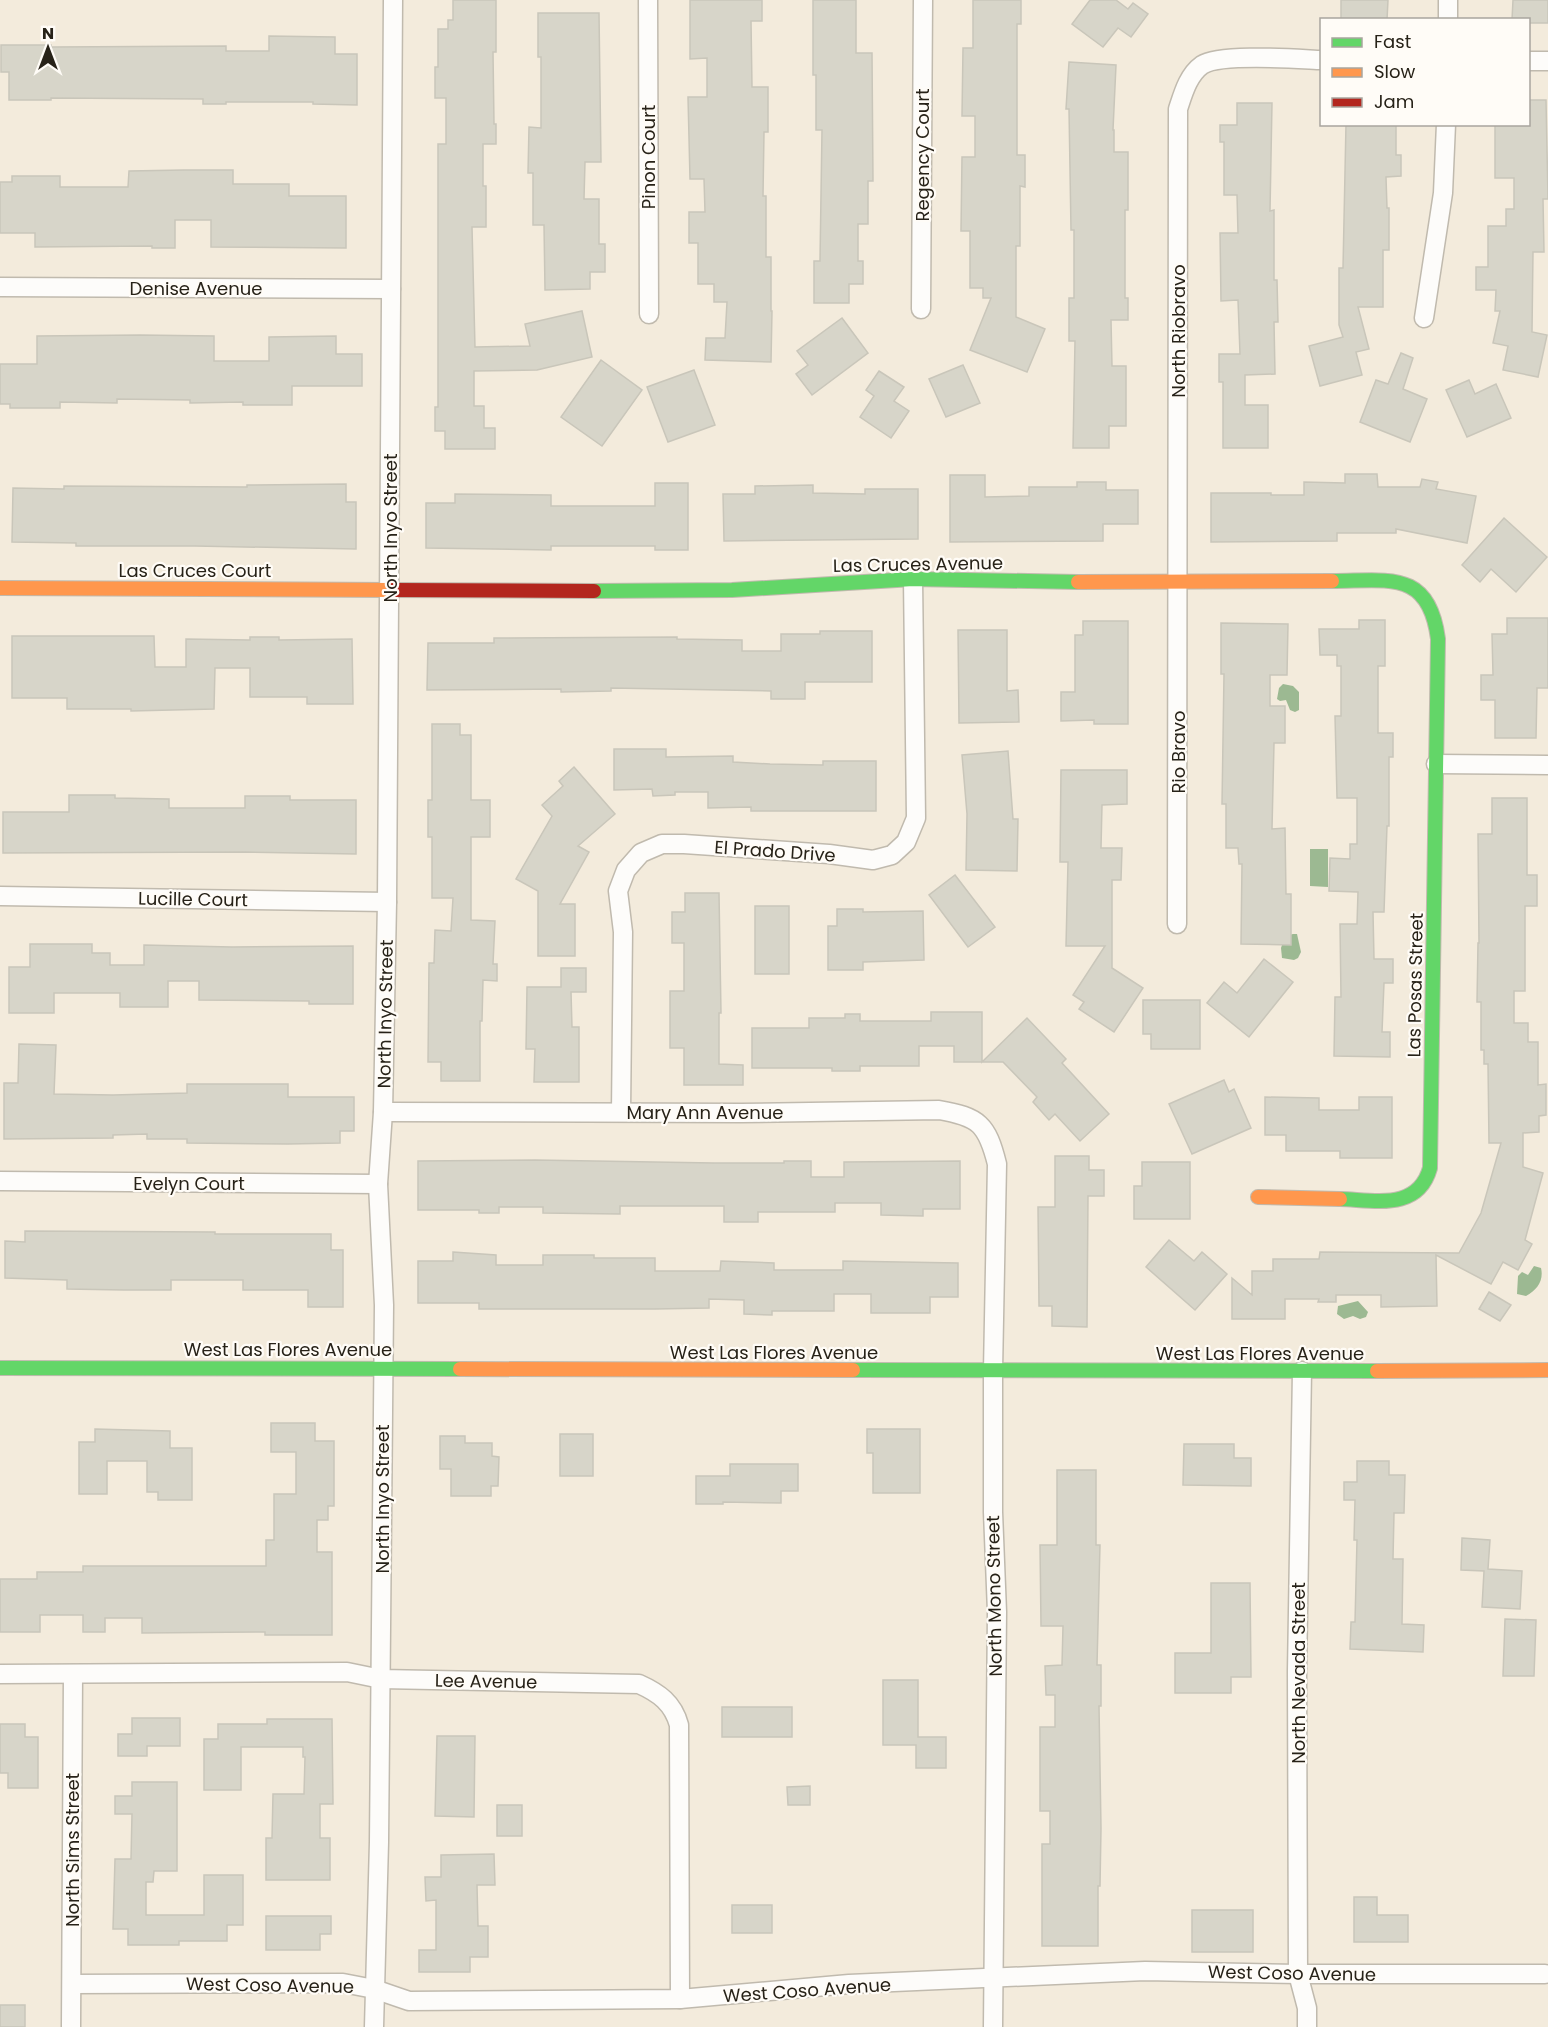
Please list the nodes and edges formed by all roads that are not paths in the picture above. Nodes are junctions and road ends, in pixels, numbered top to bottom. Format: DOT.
graph roads {
  1 [pos="393,0"];
  2 [pos="648,0"];
  3 [pos="923,0"];
  4 [pos="1448,0"];
  5 [pos="1448,18"];
  6 [pos="1320,60"];
  7 [pos="1530,61"];
  8 [pos="1548,61"];
  9 [pos="1446,126"];
  10 [pos="0,288"];
  11 [pos="391,289"];
  12 [pos="921,309"];
  13 [pos="649,315"];
  14 [pos="1424,318"];
  15 [pos="913,579"];
  16 [pos="1178,581"];
  17 [pos="0,588"];
  18 [pos="389,589"];
  19 [pos="1433,613"];
  20 [pos="1436,764"];
  21 [pos="1548,765"];
  22 [pos="0,896"];
  23 [pos="387,902"];
  24 [pos="1177,924"];
  25 [pos="383,1112"];
  26 [pos="621,1112"];
  27 [pos="997,1164"];
  28 [pos="0,1181"];
  29 [pos="378,1184"];
  30 [pos="1257,1197"];
  31 [pos="383,1367"];
  32 [pos="0,1368"];
  33 [pos="1548,1370"];
  34 [pos="993,1371"];
  35 [pos="1302,1371"];
  36 [pos="0,1674"];
  37 [pos="73,1674"];
  38 [pos="381,1679"];
  39 [pos="1298,1974"];
  40 [pos="1545,1974"];
  41 [pos="993,1979"];
  42 [pos="72,1984"];
  43 [pos="374,1989"];
  44 [pos="680,1999"];
  45 [pos="71,2027"];
  46 [pos="374,2027"];
  47 [pos="993,2027"];
  48 [pos="1307,2027"];
  1 -- 11 [label="street, North Inyo Street"];
  2 -- 13 [label="street, Pinon Court"];
  3 -- 12 [label="street, Regency Court"];
  4 -- 5 [label="street"];
  6 -- 16 [label="street, North Riobravo"];
  7 -- 8 [label="street"];
  9 -- 14 [label="street"];
  10 -- 11 [label="street, Denise Avenue"];
  11 -- 18 [label="street, North Inyo Street"];
  15 -- 16 [label="street, Las Cruces Avenue"];
  15 -- 18 [label="street, Las Cruces Avenue"];
  15 -- 26 [label="street, El Prado Drive"];
  16 -- 19 [label="street, Las Cruces Avenue"];
  16 -- 24 [label="street, Rio Bravo"];
  17 -- 18 [label="street, Las Cruces Court"];
  18 -- 23 [label="street, North Inyo Street"];
  19 -- 20 [label="street, Las Posas Street"];
  20 -- 21 [label="street"];
  20 -- 30 [label="street, Las Posas Street"];
  22 -- 23 [label="street, Lucille Court"];
  23 -- 25 [label="street, North Inyo Street"];
  25 -- 26 [label="street, Mary Ann Avenue"];
  25 -- 29 [label="street, North Inyo Street"];
  26 -- 27 [label="street, Mary Ann Avenue"];
  27 -- 34 [label="street, North Mono Street"];
  28 -- 29 [label="street, Evelyn Court"];
  29 -- 31 [label="street, North Inyo Street"];
  31 -- 32 [label="street, West Las Flores Avenue"];
  31 -- 34 [label="street, West Las Flores Avenue"];
  31 -- 38 [label="street, North Inyo Street"];
  33 -- 35 [label="street, West Las Flores Avenue"];
  34 -- 35 [label="street, West Las Flores Avenue"];
  34 -- 41 [label="street, North Mono Street"];
  35 -- 39 [label="street, North Nevada Street"];
  36 -- 37 [label="street, Lee Avenue"];
  37 -- 38 [label="street, Lee Avenue"];
  37 -- 42 [label="street, North Sims Street"];
  38 -- 43 [label="street, North Inyo Street"];
  38 -- 44 [label="street, Lee Avenue"];
  39 -- 40 [label="street, West Coso Avenue"];
  39 -- 41 [label="street, West Coso Avenue"];
  39 -- 48 [label="street, North Nevada Street"];
  41 -- 44 [label="street, West Coso Avenue"];
  41 -- 47 [label="street, North Mono Street"];
  42 -- 43 [label="street, West Coso Avenue"];
  42 -- 45 [label="street, North Sims Street"];
  43 -- 44 [label="street, West Coso Avenue"];
  43 -- 46 [label="street, North Inyo Street"];
}
